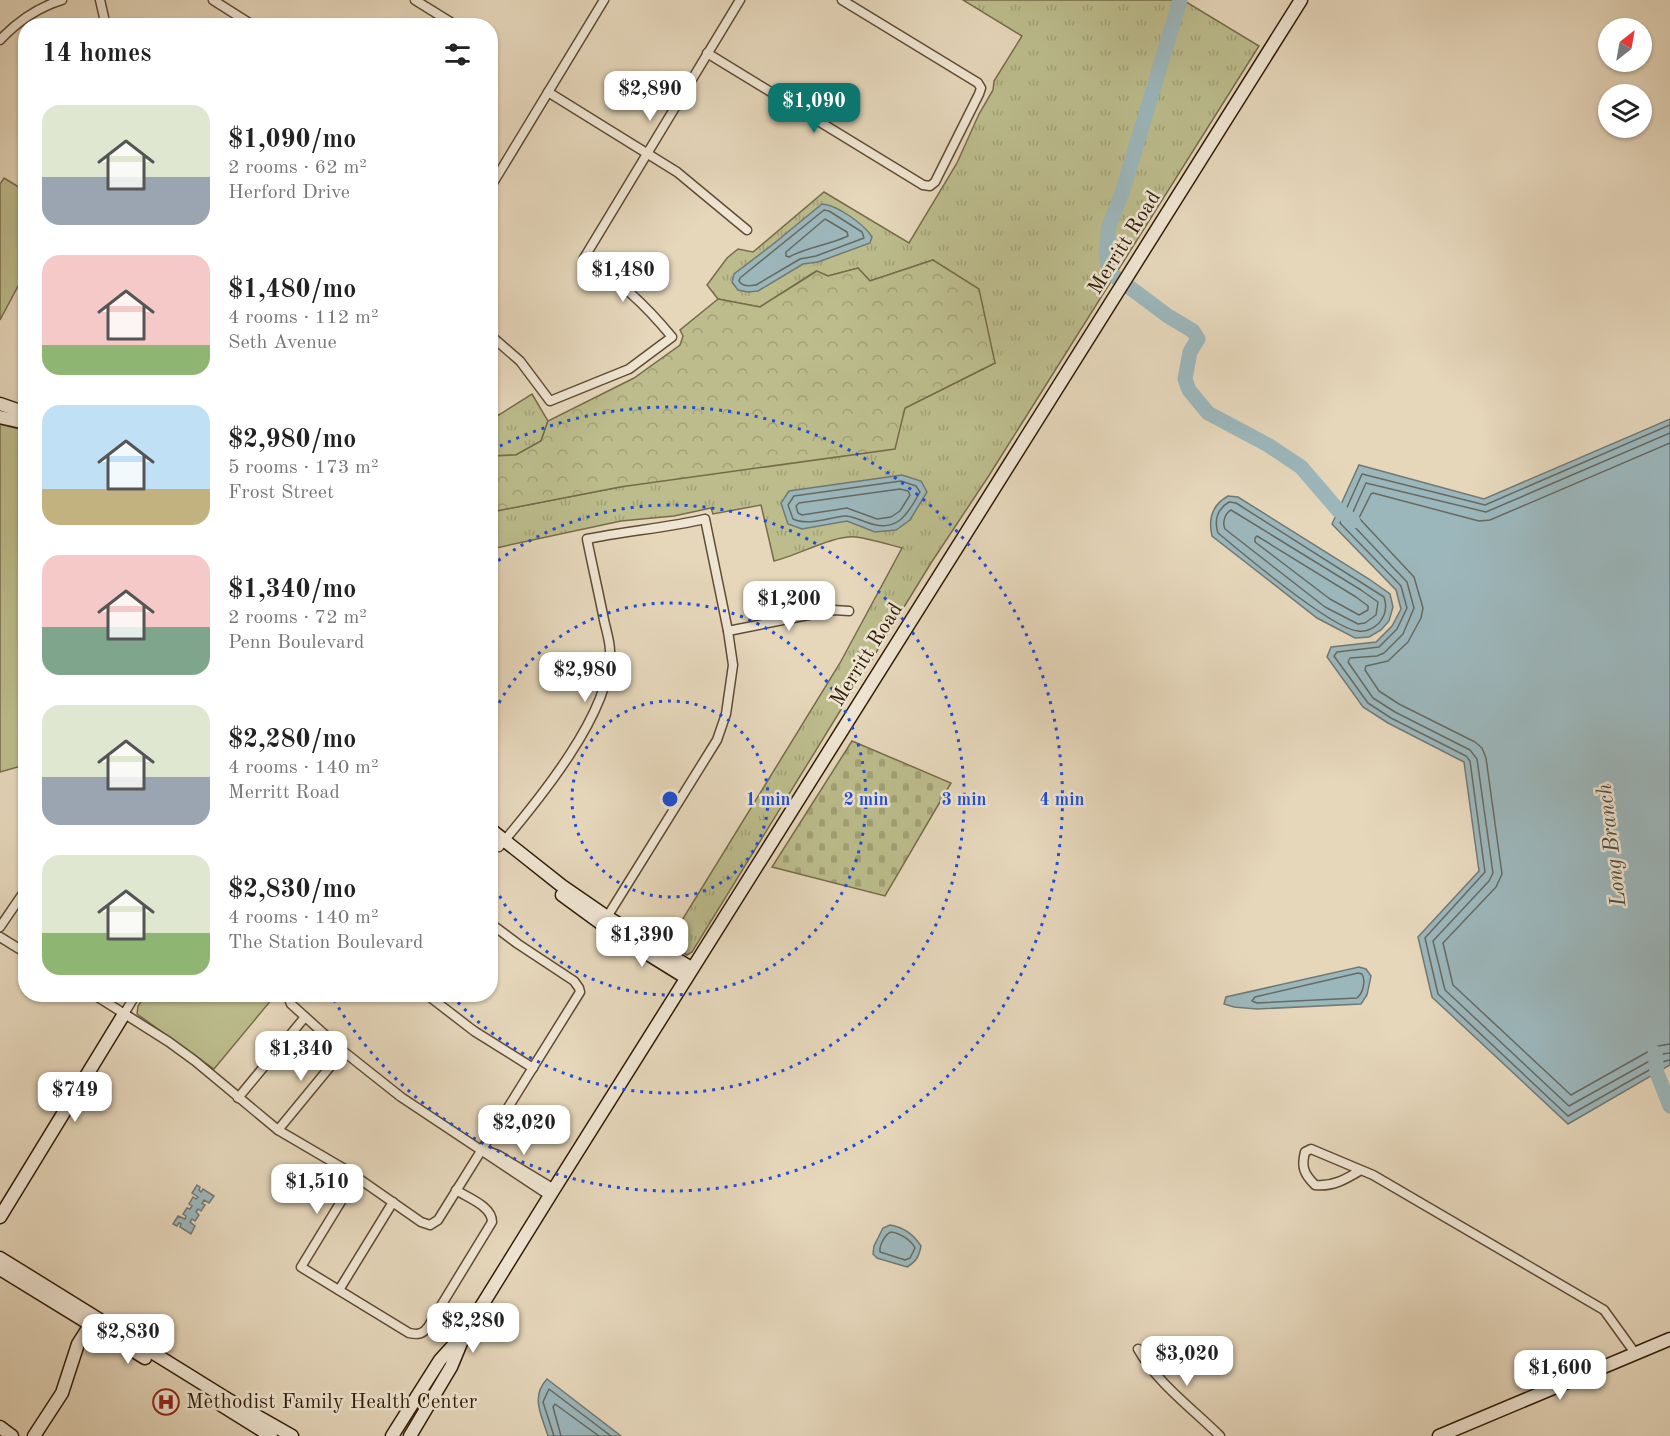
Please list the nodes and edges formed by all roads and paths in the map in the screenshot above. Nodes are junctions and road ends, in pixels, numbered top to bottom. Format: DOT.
graph roads {
  1 [pos="62,0"];
  2 [pos="100,0"];
  3 [pos="213,0"];
  4 [pos="415,0"];
  5 [pos="604,0"];
  6 [pos="740,0"];
  7 [pos="842,0"];
  8 [pos="1301,0"];
  9 [pos="25,18"];
  10 [pos="104,18"];
  11 [pos="241,18"];
  12 [pos="442,18"];
  13 [pos="18,24"];
  14 [pos="0,40"];
  15 [pos="707,53"];
  16 [pos="548,92"];
  17 [pos="647,153"];
  18 [pos="498,169"];
  19 [pos="747,230"];
  20 [pos="498,342"];
  21 [pos="0,404"];
  22 [pos="18,410"];
  23 [pos="0,417"];
  24 [pos="18,421"];
  25 [pos="849,611"];
  26 [pos="728,631"];
  27 [pos="498,842"];
  28 [pos="18,901"];
  29 [pos="607,917"];
  30 [pos="0,927"];
  31 [pos="498,929"];
  32 [pos="0,937"];
  33 [pos="18,948"];
  34 [pos="688,973"];
  35 [pos="105,1002"];
  36 [pos="131,1002"];
  37 [pos="290,1002"];
  38 [pos="436,1002"];
  39 [pos="124,1014"];
  40 [pos="305,1017"];
  41 [pos="343,1051"];
  42 [pos="533,1068"];
  43 [pos="238,1098"];
  44 [pos="278,1130"];
  45 [pos="482,1149"];
  46 [pos="1361,1170"];
  47 [pos="356,1177"];
  48 [pos="456,1190"];
  49 [pos="552,1192"];
  50 [pos="393,1202"];
  51 [pos="0,1217"];
  52 [pos="0,1258"];
  53 [pos="0,1269"];
  54 [pos="339,1290"];
  55 [pos="93,1321"];
  56 [pos="466,1330"];
  57 [pos="1670,1340"];
  58 [pos="1138,1349"];
  59 [pos="1635,1353"];
  60 [pos="0,1427"];
  61 [pos="12,1436"];
  62 [pos="34,1436"];
  63 [pos="271,1436"];
  64 [pos="292,1436"];
  65 [pos="392,1436"];
  66 [pos="410,1436"];
  67 [pos="1220,1436"];
  68 [pos="1439,1436"];
  1 -- 9 [label="street"];
  2 -- 10 [label="street"];
  3 -- 11 [label="street"];
  4 -- 12 [label="street"];
  5 -- 16 [label="street"];
  6 -- 15 [label="street"];
  7 -- 15 [label="street"];
  8 -- 34 [label="main road, Merritt Road"];
  13 -- 14 [label="street"];
  15 -- 17 [label="street"];
  16 -- 17 [label="street"];
  16 -- 18 [label="street"];
  17 -- 19 [label="street"];
  17 -- 20 [label="street"];
  21 -- 22 [label="main road"];
  23 -- 24 [label="main road"];
  25 -- 26 [label="street"];
  26 -- 27 [label="street"];
  26 -- 29 [label="street"];
  27 -- 29 [label="main road"];
  27 -- 34 [label="main road"];
  28 -- 30 [label="street"];
  29 -- 34 [label="main road"];
  31 -- 42 [label="street"];
  32 -- 33 [label="street"];
  34 -- 49 [label="main road, Merritt Road"];
  35 -- 39 [label="street"];
  36 -- 39 [label="street"];
  37 -- 40 [label="street"];
  38 -- 42 [label="street"];
  39 -- 43 [label="street"];
  39 -- 51 [label="main road"];
  40 -- 41 [label="street"];
  40 -- 43 [label="street"];
  41 -- 44 [label="street"];
  41 -- 45 [label="street"];
  42 -- 45 [label="street"];
  43 -- 44 [label="street"];
  44 -- 47 [label="street"];
  45 -- 48 [label="street"];
  45 -- 49 [label="street"];
  46 -- 46 [label="street"];
  46 -- 59 [label="street"];
  47 -- 50 [label="street"];
  47 -- 54 [label="street"];
  48 -- 50 [label="street"];
  48 -- 54 [label="street"];
  49 -- 56 [label="main road, Merritt Road"];
  50 -- 54 [label="street"];
  52 -- 55 [label="main road"];
  53 -- 55 [label="main road"];
  55 -- 62 [label="main road"];
  55 -- 63 [label="main road"];
  55 -- 64 [label="main road"];
  56 -- 65 [label="main road, Merritt Road"];
  56 -- 66 [label="main road, Merritt Road"];
  57 -- 59 [label="main road"];
  58 -- 67 [label="street"];
  59 -- 68 [label="main road"];
  60 -- 61 [label="main road"];
}
